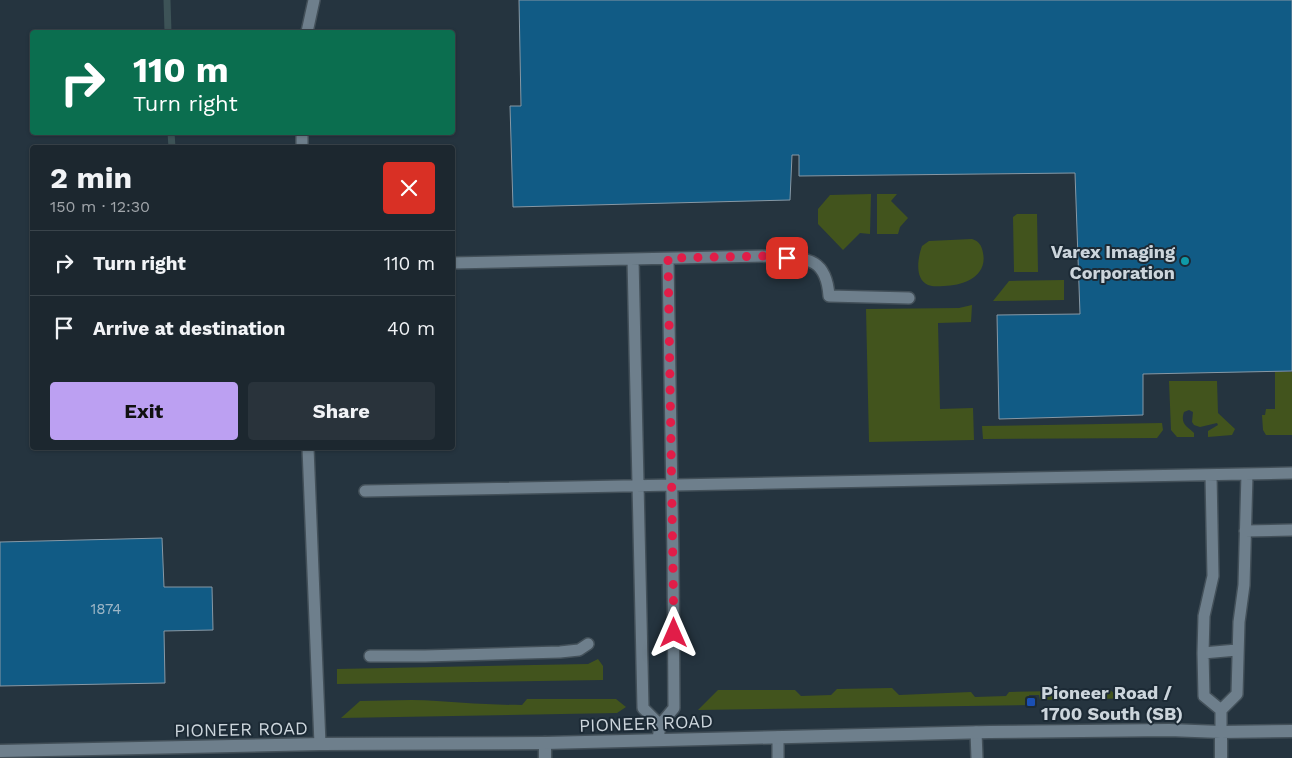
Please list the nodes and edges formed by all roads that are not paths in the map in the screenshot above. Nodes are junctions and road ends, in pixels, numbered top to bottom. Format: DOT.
graph roads {
  1 [pos="314,0"];
  2 [pos="307,30"];
  3 [pos="668,258"];
  4 [pos="633,259"];
  5 [pos="455,263"];
  6 [pos="909,298"];
  7 [pos="308,450"];
  8 [pos="1292,473"];
  9 [pos="1247,474"];
  10 [pos="1211,475"];
  11 [pos="672,485"];
  12 [pos="639,486"];
  13 [pos="365,491"];
  14 [pos="1292,530"];
  15 [pos="1245,531"];
  16 [pos="588,644"];
  17 [pos="1237,650"];
  18 [pos="1203,653"];
  19 [pos="370,656"];
  20 [pos="1221,710"];
  21 [pos="660,725"];
  22 [pos="1292,731"];
  23 [pos="976,732"];
  24 [pos="1221,732"];
  25 [pos="778,737"];
  26 [pos="658,740"];
  27 [pos="545,743"];
  28 [pos="320,744"];
  29 [pos="0,751"];
  30 [pos="153,753"];
  31 [pos="545,758"];
  32 [pos="778,758"];
  33 [pos="977,758"];
  34 [pos="1221,758"];
  1 -- 2 [label="lane"];
  3 -- 4 [label="lane"];
  3 -- 6 [label="lane"];
  3 -- 11 [label="lane"];
  4 -- 5 [label="lane"];
  4 -- 12 [label="lane"];
  7 -- 28 [label="lane"];
  8 -- 9 [label="lane"];
  9 -- 10 [label="lane"];
  9 -- 15 [label="lane"];
  10 -- 11 [label="lane"];
  10 -- 18 [label="lane"];
  11 -- 12 [label="lane"];
  11 -- 21 [label="lane"];
  12 -- 13 [label="lane"];
  12 -- 21 [label="lane"];
  14 -- 15 [label="lane"];
  15 -- 17 [label="lane"];
  16 -- 19 [label="lane"];
  17 -- 18 [label="lane"];
  17 -- 20 [label="lane"];
  18 -- 20 [label="lane"];
  20 -- 24 [label="lane"];
  21 -- 26 [label="lane"];
  22 -- 24 [label="main road, PIONEER ROAD"];
  23 -- 24 [label="main road, PIONEER ROAD"];
  23 -- 25 [label="main road, PIONEER ROAD"];
  23 -- 33 [label="lane"];
  24 -- 34 [label="main road"];
  25 -- 26 [label="main road, PIONEER ROAD"];
  25 -- 32 [label="lane"];
  26 -- 27 [label="main road, PIONEER ROAD"];
  27 -- 28 [label="main road, PIONEER ROAD"];
  27 -- 31 [label="main road"];
  28 -- 30 [label="main road, PIONEER ROAD"];
  29 -- 30 [label="main road, PIONEER ROAD"];
}
